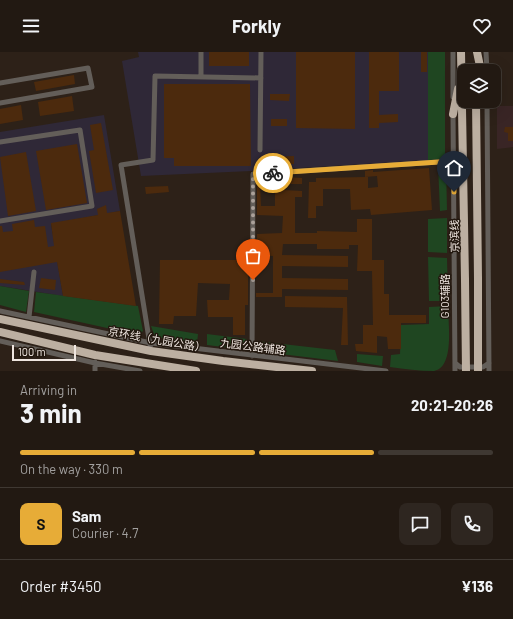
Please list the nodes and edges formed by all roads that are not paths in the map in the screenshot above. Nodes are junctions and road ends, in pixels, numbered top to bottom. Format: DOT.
graph roads {
  1 [pos="201,52"];
  2 [pos="261,52"];
  3 [pos="453,52"];
  4 [pos="461,52"];
  5 [pos="477,52"];
  6 [pos="486,52"];
  7 [pos="491,52"];
  8 [pos="487,63"];
  9 [pos="461,64"];
  10 [pos="476,64"];
  11 [pos="480,64"];
  12 [pos="201,77"];
  13 [pos="261,78"];
  14 [pos="0,83"];
  15 [pos="457,93"];
  16 [pos="0,103"];
  17 [pos="462,108"];
  18 [pos="476,108"];
  19 [pos="487,108"];
  20 [pos="453,114"];
  21 [pos="0,142"];
  22 [pos="260,150"];
  23 [pos="454,161"];
  24 [pos="0,221"];
  25 [pos="34,272"];
  26 [pos="0,311"];
  27 [pos="29,317"];
  28 [pos="0,319"];
  29 [pos="0,332"];
  30 [pos="0,341"];
  31 [pos="151,347"];
  32 [pos="95,355"];
  33 [pos="252,356"];
  34 [pos="95,363"];
  35 [pos="455,363"];
  36 [pos="489,363"];
  37 [pos="95,371"];
  38 [pos="140,371"];
  39 [pos="196,371"];
  40 [pos="312,371"];
  41 [pos="386,371"];
  42 [pos="455,371"];
  43 [pos="466,371"];
  44 [pos="478,371"];
  45 [pos="489,371"];
  1 -- 12 [label="street"];
  2 -- 13 [label="street"];
  3 -- 20 [label="street, G103辅路"];
  4 -- 9 [label="highway, 京滨线"];
  5 -- 10 [label="highway"];
  5 -- 11 [label="highway"];
  6 -- 8 [label="street"];
  7 -- 8 [label="street"];
  12 -- 13 [label="street"];
  12 -- 31 [label="street"];
  13 -- 22 [label="street"];
  14 -- 16 [label="street"];
  15 -- 20 [label="highway"];
  17 -- 43 [label="highway, 京滨线, bridge"];
  18 -- 44 [label="highway, bridge"];
  19 -- 36 [label="street"];
  20 -- 23 [label="street, G103辅路"];
  21 -- 24 [label="street"];
  23 -- 33 [label="street"];
  23 -- 35 [label="street, G103辅路"];
  25 -- 27 [label="street"];
  26 -- 27 [label="street, 九园公路辅路"];
  27 -- 31 [label="street, 九园公路辅路"];
  28 -- 31 [label="highway, 京环线（九园公路）"];
  29 -- 32 [label="highway"];
  30 -- 34 [label="street"];
  31 -- 33 [label="street, 九园公路辅路"];
  31 -- 40 [label="highway, 京环线（九园公路）"];
  32 -- 34 [label="street"];
  32 -- 39 [label="highway"];
  33 -- 41 [label="street, 九园公路辅路"];
  34 -- 37 [label="street"];
  34 -- 38 [label="street"];
  35 -- 36 [label="street"];
  35 -- 42 [label="street, G103辅路"];
  36 -- 45 [label="street"];
}
